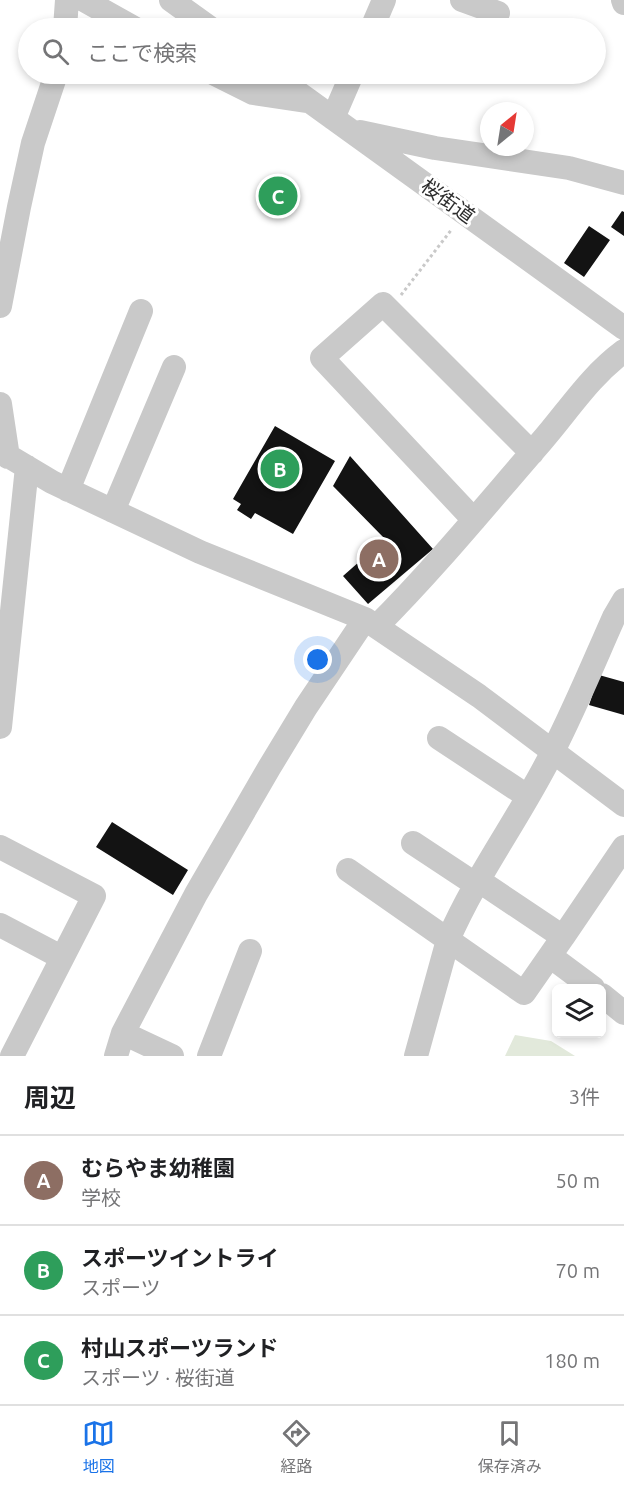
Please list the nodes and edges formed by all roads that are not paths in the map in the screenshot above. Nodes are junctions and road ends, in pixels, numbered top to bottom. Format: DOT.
graph roads {
  1 [pos="67,0"];
  2 [pos="84,0"];
  3 [pos="171,0"];
  4 [pos="384,0"];
  5 [pos="462,6"];
  6 [pos="498,13"];
  7 [pos="66,18"];
  8 [pos="116,18"];
  9 [pos="196,18"];
  10 [pos="376,18"];
  11 [pos="53,84"];
  12 [pos="235,84"];
  13 [pos="286,84"];
  14 [pos="350,84"];
  15 [pos="311,102"];
  16 [pos="342,124"];
  17 [pos="624,183"];
  18 [pos="0,306"];
  19 [pos="141,311"];
  20 [pos="624,328"];
  21 [pos="624,351"];
  22 [pos="174,367"];
  23 [pos="0,404"];
  24 [pos="532,453"];
  25 [pos="12,458"];
  26 [pos="68,490"];
  27 [pos="113,511"];
  28 [pos="474,520"];
  29 [pos="624,600"];
  30 [pos="371,622"];
  31 [pos="4,640"];
  32 [pos="0,719"];
  33 [pos="0,727"];
  34 [pos="439,738"];
  35 [pos="553,752"];
  36 [pos="527,796"];
  37 [pos="624,805"];
  38 [pos="413,843"];
  39 [pos="0,847"];
  40 [pos="624,847"];
  41 [pos="348,870"];
  42 [pos="477,882"];
  43 [pos="0,925"];
  44 [pos="448,940"];
  45 [pos="557,947"];
  46 [pos="250,951"];
  47 [pos="61,957"];
  48 [pos="589,984"];
  49 [pos="606,998"];
  50 [pos="624,1013"];
  51 [pos="119,1045"];
  52 [pos="12,1056"];
  53 [pos="172,1056"];
  54 [pos="209,1056"];
  55 [pos="416,1056"];
  1 -- 7 [label="street"];
  2 -- 8 [label="street"];
  3 -- 9 [label="street"];
  4 -- 10 [label="street"];
  5 -- 6 [label="street"];
  11 -- 18 [label="street"];
  12 -- 15 [label="street"];
  13 -- 15 [label="street, 桜街道"];
  14 -- 16 [label="street"];
  15 -- 16 [label="street, 桜街道"];
  16 -- 17 [label="street"];
  16 -- 20 [label="street, 桜街道"];
  19 -- 26 [label="street"];
  21 -- 24 [label="street"];
  22 -- 27 [label="street"];
  23 -- 25 [label="street"];
  24 -- 28 [label="street"];
  24 -- 28 [label="street"];
  25 -- 26 [label="street"];
  25 -- 31 [label="street"];
  26 -- 27 [label="street"];
  27 -- 30 [label="street"];
  28 -- 30 [label="street"];
  29 -- 35 [label="street"];
  30 -- 35 [label="street"];
  30 -- 51 [label="street"];
  31 -- 32 [label="street"];
  32 -- 33 [label="street"];
  34 -- 36 [label="street"];
  35 -- 36 [label="street"];
  35 -- 37 [label="street"];
  36 -- 42 [label="street"];
  38 -- 42 [label="street"];
  39 -- 47 [label="street"];
  40 -- 45 [label="street"];
  41 -- 44 [label="street"];
  42 -- 44 [label="street"];
  42 -- 45 [label="street"];
  43 -- 47 [label="street"];
  44 -- 45 [label="street"];
  44 -- 55 [label="street"];
  45 -- 48 [label="street"];
  46 -- 54 [label="street"];
  47 -- 52 [label="street"];
  49 -- 50 [label="street"];
  51 -- 53 [label="street"];
}
